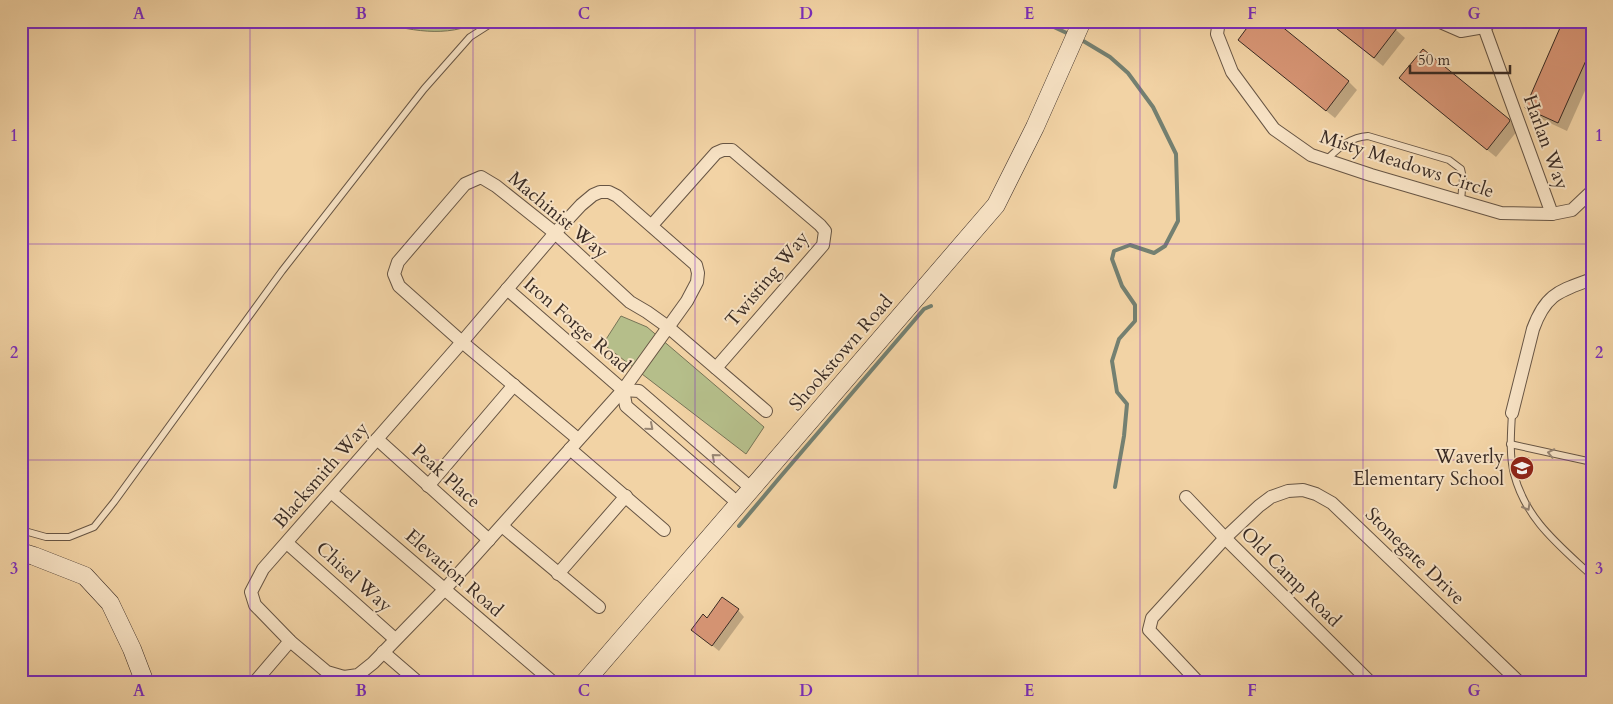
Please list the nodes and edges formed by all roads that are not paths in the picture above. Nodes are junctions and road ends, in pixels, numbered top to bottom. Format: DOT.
graph roads {
  1 [pos="495,21"];
  2 [pos="1082,21"];
  3 [pos="1218,21"];
  4 [pos="1438,21"];
  5 [pos="1488,24"];
  6 [pos="1326,160"];
  7 [pos="1592,192"];
  8 [pos="1461,201"];
  9 [pos="1552,214"];
  10 [pos="652,225"];
  11 [pos="555,233"];
  12 [pos="1592,279"];
  13 [pos="507,289"];
  14 [pos="668,327"];
  15 [pos="462,342"];
  16 [pos="716,368"];
  17 [pos="514,386"];
  18 [pos="623,390"];
  19 [pos="766,411"];
  20 [pos="1512,413"];
  21 [pos="377,439"];
  22 [pos="574,444"];
  23 [pos="1510,444"];
  24 [pos="1592,462"];
  25 [pos="428,486"];
  26 [pos="752,489"];
  27 [pos="331,492"];
  28 [pos="626,496"];
  29 [pos="1186,497"];
  30 [pos="739,504"];
  31 [pos="502,526"];
  32 [pos="21,530"];
  33 [pos="664,530"];
  34 [pos="1225,538"];
  35 [pos="489,540"];
  36 [pos="287,543"];
  37 [pos="21,552"];
  38 [pos="558,574"];
  39 [pos="1592,576"];
  40 [pos="444,590"];
  41 [pos="599,607"];
  42 [pos="395,639"];
  43 [pos="290,641"];
  44 [pos="383,652"];
  45 [pos="145,683"];
  46 [pos="254,683"];
  47 [pos="419,683"];
  48 [pos="554,683"];
  49 [pos="584,683"];
  50 [pos="1199,683"];
  51 [pos="1371,683"];
  52 [pos="1520,683"];
  1 -- 32 [label="lane"];
  2 -- 26 [label="street, Shookstown Road"];
  3 -- 6 [label="street, Misty Meadows Circle"];
  4 -- 5 [label="street, Harlan Way"];
  5 -- 9 [label="street, Harlan Way"];
  6 -- 8 [label="street, Misty Meadows Circle"];
  6 -- 8 [label="lane"];
  7 -- 9 [label="street, Misty Meadows Circle"];
  8 -- 9 [label="street, Misty Meadows Circle"];
  10 -- 11 [label="street, Blacksmith Way"];
  10 -- 14 [label="street, Blacksmith Way"];
  10 -- 16 [label="street, Twisting Way"];
  11 -- 13 [label="street, Blacksmith Way"];
  11 -- 14 [label="street, Machinist Way"];
  11 -- 15 [label="street, Machinist Way"];
  12 -- 20 [label="street"];
  13 -- 15 [label="street, Blacksmith Way"];
  13 -- 18 [label="street, Iron Forge Road"];
  14 -- 16 [label="street, Machinist Way"];
  14 -- 18 [label="street, Blacksmith Way"];
  15 -- 17 [label="street, Machinist Way"];
  15 -- 21 [label="street, Blacksmith Way"];
  16 -- 19 [label="street, Machinist Way"];
  17 -- 22 [label="street, Machinist Way"];
  17 -- 25 [label="street"];
  18 -- 22 [label="street, Blacksmith Way"];
  26 -- 18 [label="street, Iron Forge Road, one-way"];
  18 -- 30 [label="street, Iron Forge Road, one-way"];
  20 -- 23 [label="lane"];
  21 -- 25 [label="street, Peak Place"];
  21 -- 27 [label="street, Blacksmith Way"];
  22 -- 28 [label="street, Machinist Way"];
  22 -- 31 [label="street, Blacksmith Way"];
  24 -- 23 [label="lane, one-way"];
  23 -- 39 [label="lane, one-way"];
  25 -- 35 [label="street, Peak Place"];
  26 -- 30 [label="street, Shookstown Road"];
  27 -- 36 [label="street, Blacksmith Way"];
  27 -- 40 [label="street, Elevation Road"];
  28 -- 33 [label="street, Machinist Way"];
  28 -- 38 [label="street"];
  29 -- 34 [label="street, Old Camp Road"];
  30 -- 49 [label="street, Shookstown Road"];
  31 -- 35 [label="street, Blacksmith Way"];
  31 -- 38 [label="street"];
  34 -- 50 [label="street, Stonegate Drive"];
  34 -- 51 [label="street, Old Camp Road"];
  34 -- 52 [label="street, Stonegate Drive"];
  35 -- 40 [label="street, Blacksmith Way"];
  36 -- 42 [label="street, Chisel Way"];
  36 -- 43 [label="street, Blacksmith Way"];
  37 -- 45 [label="street"];
  38 -- 41 [label="street"];
  40 -- 42 [label="street, Blacksmith Way"];
  40 -- 48 [label="street, Elevation Road"];
  42 -- 44 [label="street, Blacksmith Way"];
  43 -- 44 [label="street, Blacksmith Way"];
  43 -- 46 [label="street"];
  44 -- 47 [label="street"];
}
